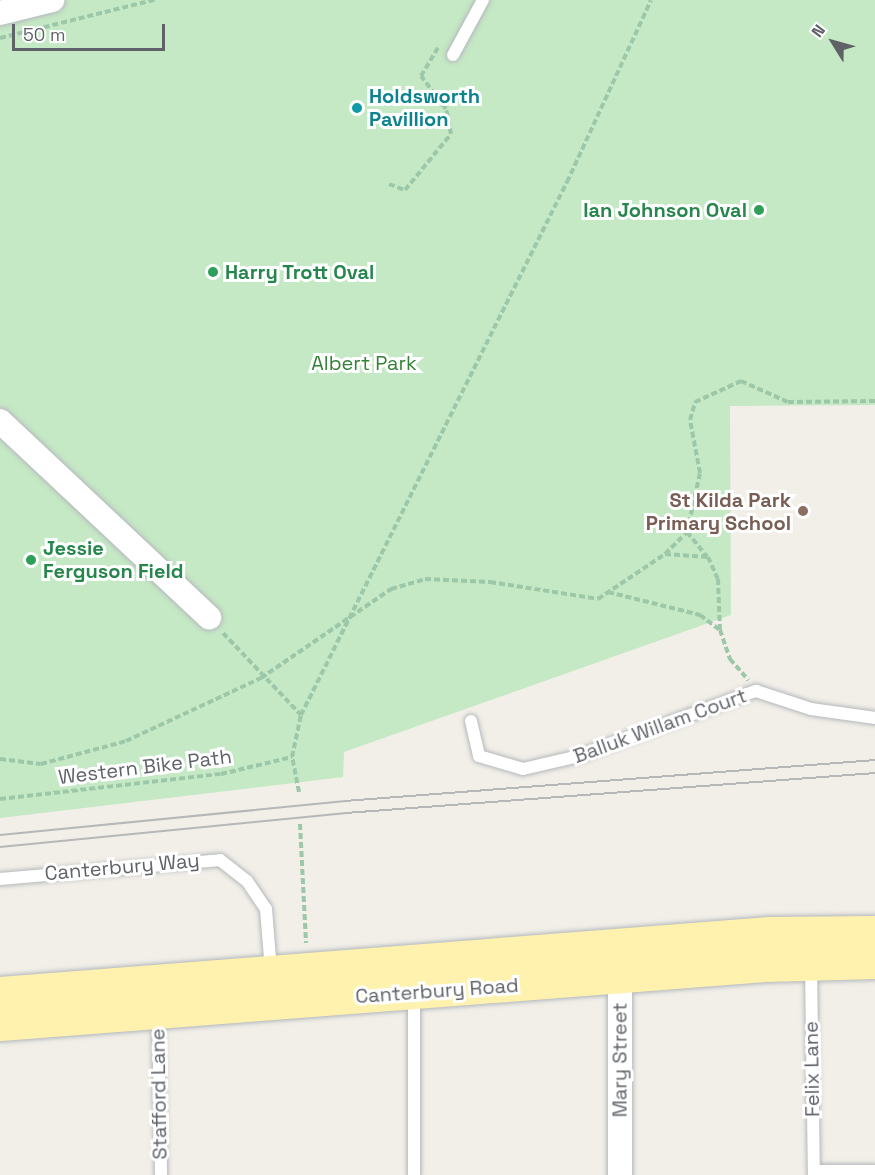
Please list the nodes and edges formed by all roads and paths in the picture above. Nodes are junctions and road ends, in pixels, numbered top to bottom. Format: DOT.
graph roads {
  1 [pos="52,0"];
  2 [pos="154,0"];
  3 [pos="483,0"];
  4 [pos="651,0"];
  5 [pos="0,13"];
  6 [pos="0,38"];
  7 [pos="442,43"];
  8 [pos="453,55"];
  9 [pos="389,184"];
  10 [pos="875,401"];
  11 [pos="0,420"];
  12 [pos="687,532"];
  13 [pos="665,554"];
  14 [pos="708,557"];
  15 [pos="608,592"];
  16 [pos="209,617"];
  17 [pos="346,624"];
  18 [pos="720,630"];
  19 [pos="261,678"];
  20 [pos="756,691"];
  21 [pos="301,715"];
  22 [pos="875,718"];
  23 [pos="471,721"];
  24 [pos="292,757"];
  25 [pos="0,759"];
  26 [pos="299,792"];
  27 [pos="0,799"];
  28 [pos="300,824"];
  29 [pos="0,879"];
  30 [pos="875,932"];
  31 [pos="620,945"];
  32 [pos="875,962"];
  33 [pos="811,963"];
  34 [pos="308,969"];
  35 [pos="272,971"];
  36 [pos="620,977"];
  37 [pos="0,993"];
  38 [pos="414,993"];
  39 [pos="158,1012"];
  40 [pos="0,1024"];
  41 [pos="875,1171"];
  42 [pos="814,1173"];
  43 [pos="160,1175"];
  44 [pos="414,1175"];
  45 [pos="620,1175"];
  1 -- 5 [label="street"];
  2 -- 6 [label="path"];
  3 -- 8 [label="lane"];
  4 -- 17 [label="path"];
  7 -- 9 [label="path"];
  10 -- 12 [label="path"];
  11 -- 16 [label="street"];
  12 -- 13 [label="path"];
  12 -- 14 [label="path"];
  13 -- 14 [label="path"];
  13 -- 15 [label="path"];
  14 -- 18 [label="path"];
  15 -- 17 [label="path"];
  15 -- 18 [label="path"];
  16 -- 19 [label="path"];
  17 -- 19 [label="path"];
  17 -- 21 [label="path"];
  18 -- 20 [label="path"];
  19 -- 21 [label="path"];
  19 -- 25 [label="path"];
  20 -- 22 [label="lane, Balluk Willam Court"];
  20 -- 23 [label="lane, Balluk Willam Court"];
  21 -- 24 [label="path"];
  24 -- 26 [label="path"];
  24 -- 27 [label="path, Western Bike Path"];
  28 -- 34 [label="path"];
  29 -- 35 [label="lane, Canterbury Way"];
  30 -- 31 [label="main road, Canterbury Road"];
  31 -- 34 [label="main road, Canterbury Road"];
  31 -- 36 [label="street, Mary Street"];
  32 -- 33 [label="main road, Canterbury Road"];
  33 -- 36 [label="main road, Canterbury Road"];
  33 -- 42 [label="lane, Felix Lane"];
  34 -- 35 [label="main road, Canterbury Road"];
  35 -- 37 [label="main road, Canterbury Road"];
  36 -- 38 [label="main road, Canterbury Road"];
  36 -- 45 [label="street, Mary Street"];
  38 -- 39 [label="main road, Canterbury Road"];
  38 -- 44 [label="lane"];
  39 -- 40 [label="main road, Canterbury Road"];
  39 -- 43 [label="lane, Stafford Lane"];
  41 -- 42 [label="lane"];
}
